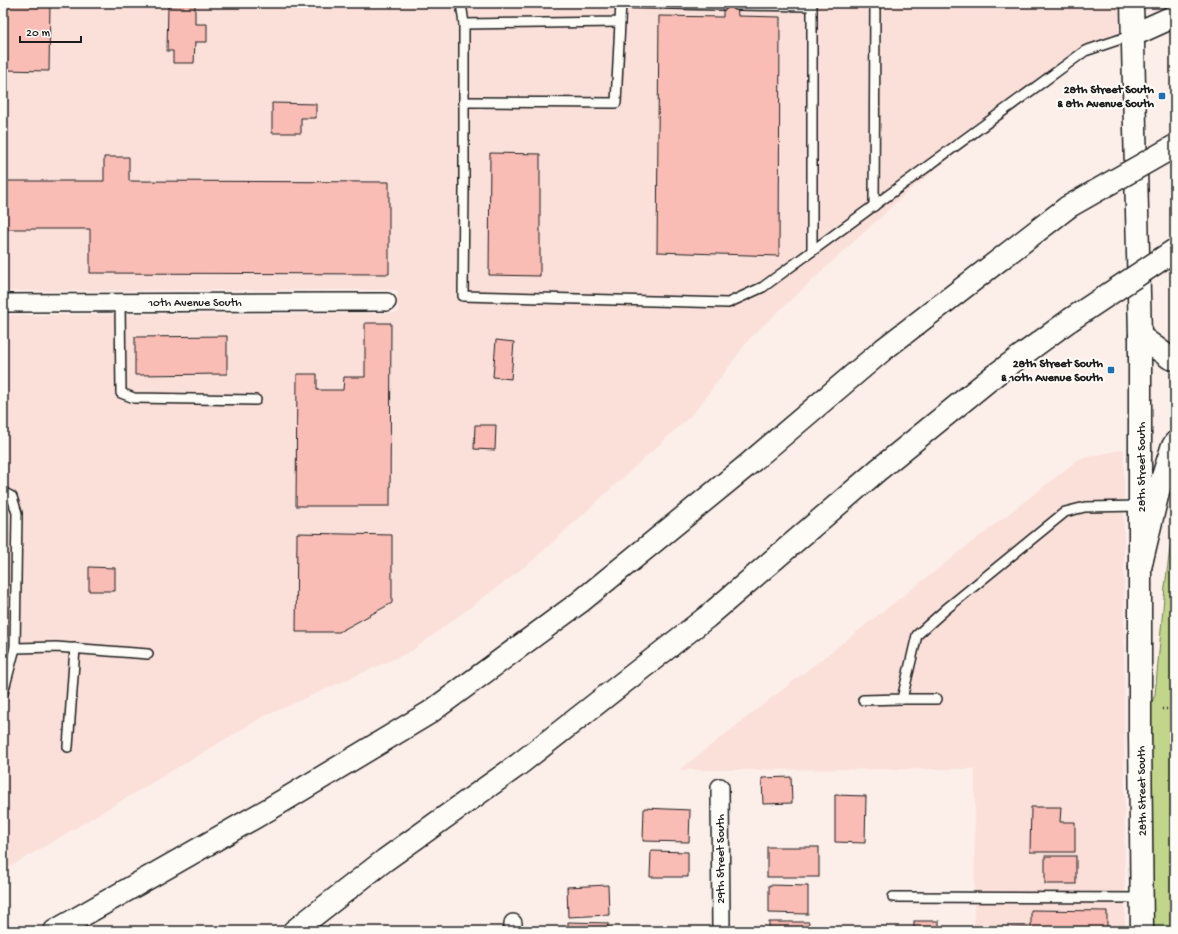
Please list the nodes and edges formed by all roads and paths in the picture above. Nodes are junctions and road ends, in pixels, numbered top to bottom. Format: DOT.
graph roads {
  1 [pos="461,3"];
  2 [pos="621,3"];
  3 [pos="624,3"];
  4 [pos="875,3"];
  5 [pos="1132,3"];
  6 [pos="723,5"];
  7 [pos="737,5"];
  8 [pos="1175,16"];
  9 [pos="620,22"];
  10 [pos="464,24"];
  11 [pos="1132,35"];
  12 [pos="464,102"];
  13 [pos="1175,146"];
  14 [pos="874,206"];
  15 [pos="1175,250"];
  16 [pos="812,251"];
  17 [pos="120,302"];
  18 [pos="387,302"];
  19 [pos="3,303"];
  20 [pos="1140,336"];
  21 [pos="1175,359"];
  22 [pos="256,400"];
  23 [pos="1175,443"];
  24 [pos="3,492"];
  25 [pos="1141,506"];
  26 [pos="1140,568"];
  27 [pos="15,648"];
  28 [pos="74,648"];
  29 [pos="148,654"];
  30 [pos="3,693"];
  31 [pos="902,699"];
  32 [pos="937,699"];
  33 [pos="863,700"];
  34 [pos="68,747"];
  35 [pos="720,787"];
  36 [pos="893,898"];
  37 [pos="1142,898"];
  38 [pos="55,931"];
  39 [pos="294,931"];
  40 [pos="721,931"];
  41 [pos="1142,931"];
  1 -- 10 [label="lane"];
  2 -- 9 [label="lane"];
  3 -- 6 [label="lane"];
  4 -- 14 [label="lane"];
  5 -- 11 [label="main road, 28th Street South"];
  7 -- 16 [label="lane"];
  8 -- 11 [label="main road"];
  9 -- 10 [label="lane"];
  9 -- 12 [label="lane"];
  10 -- 12 [label="lane"];
  11 -- 14 [label="lane"];
  11 -- 20 [label="main road, 28th Street South"];
  12 -- 16 [label="lane"];
  13 -- 38 [label="main road, bridge"];
  14 -- 16 [label="lane"];
  15 -- 39 [label="main road, bridge"];
  17 -- 18 [label="street, 10th Avenue South"];
  17 -- 19 [label="street, 10th Avenue South"];
  17 -- 22 [label="lane"];
  20 -- 21 [label="main road"];
  20 -- 25 [label="main road, 28th Street South"];
  23 -- 26 [label="main road"];
  24 -- 27 [label="lane"];
  25 -- 26 [label="main road, 28th Street South"];
  25 -- 31 [label="lane"];
  26 -- 37 [label="main road, 28th Street South"];
  27 -- 28 [label="lane"];
  27 -- 30 [label="lane"];
  28 -- 29 [label="lane"];
  28 -- 34 [label="lane"];
  31 -- 32 [label="lane"];
  31 -- 33 [label="lane"];
  35 -- 40 [label="street, 29th Street South"];
  36 -- 37 [label="lane"];
  37 -- 41 [label="main road, 28th Street South"];
}
